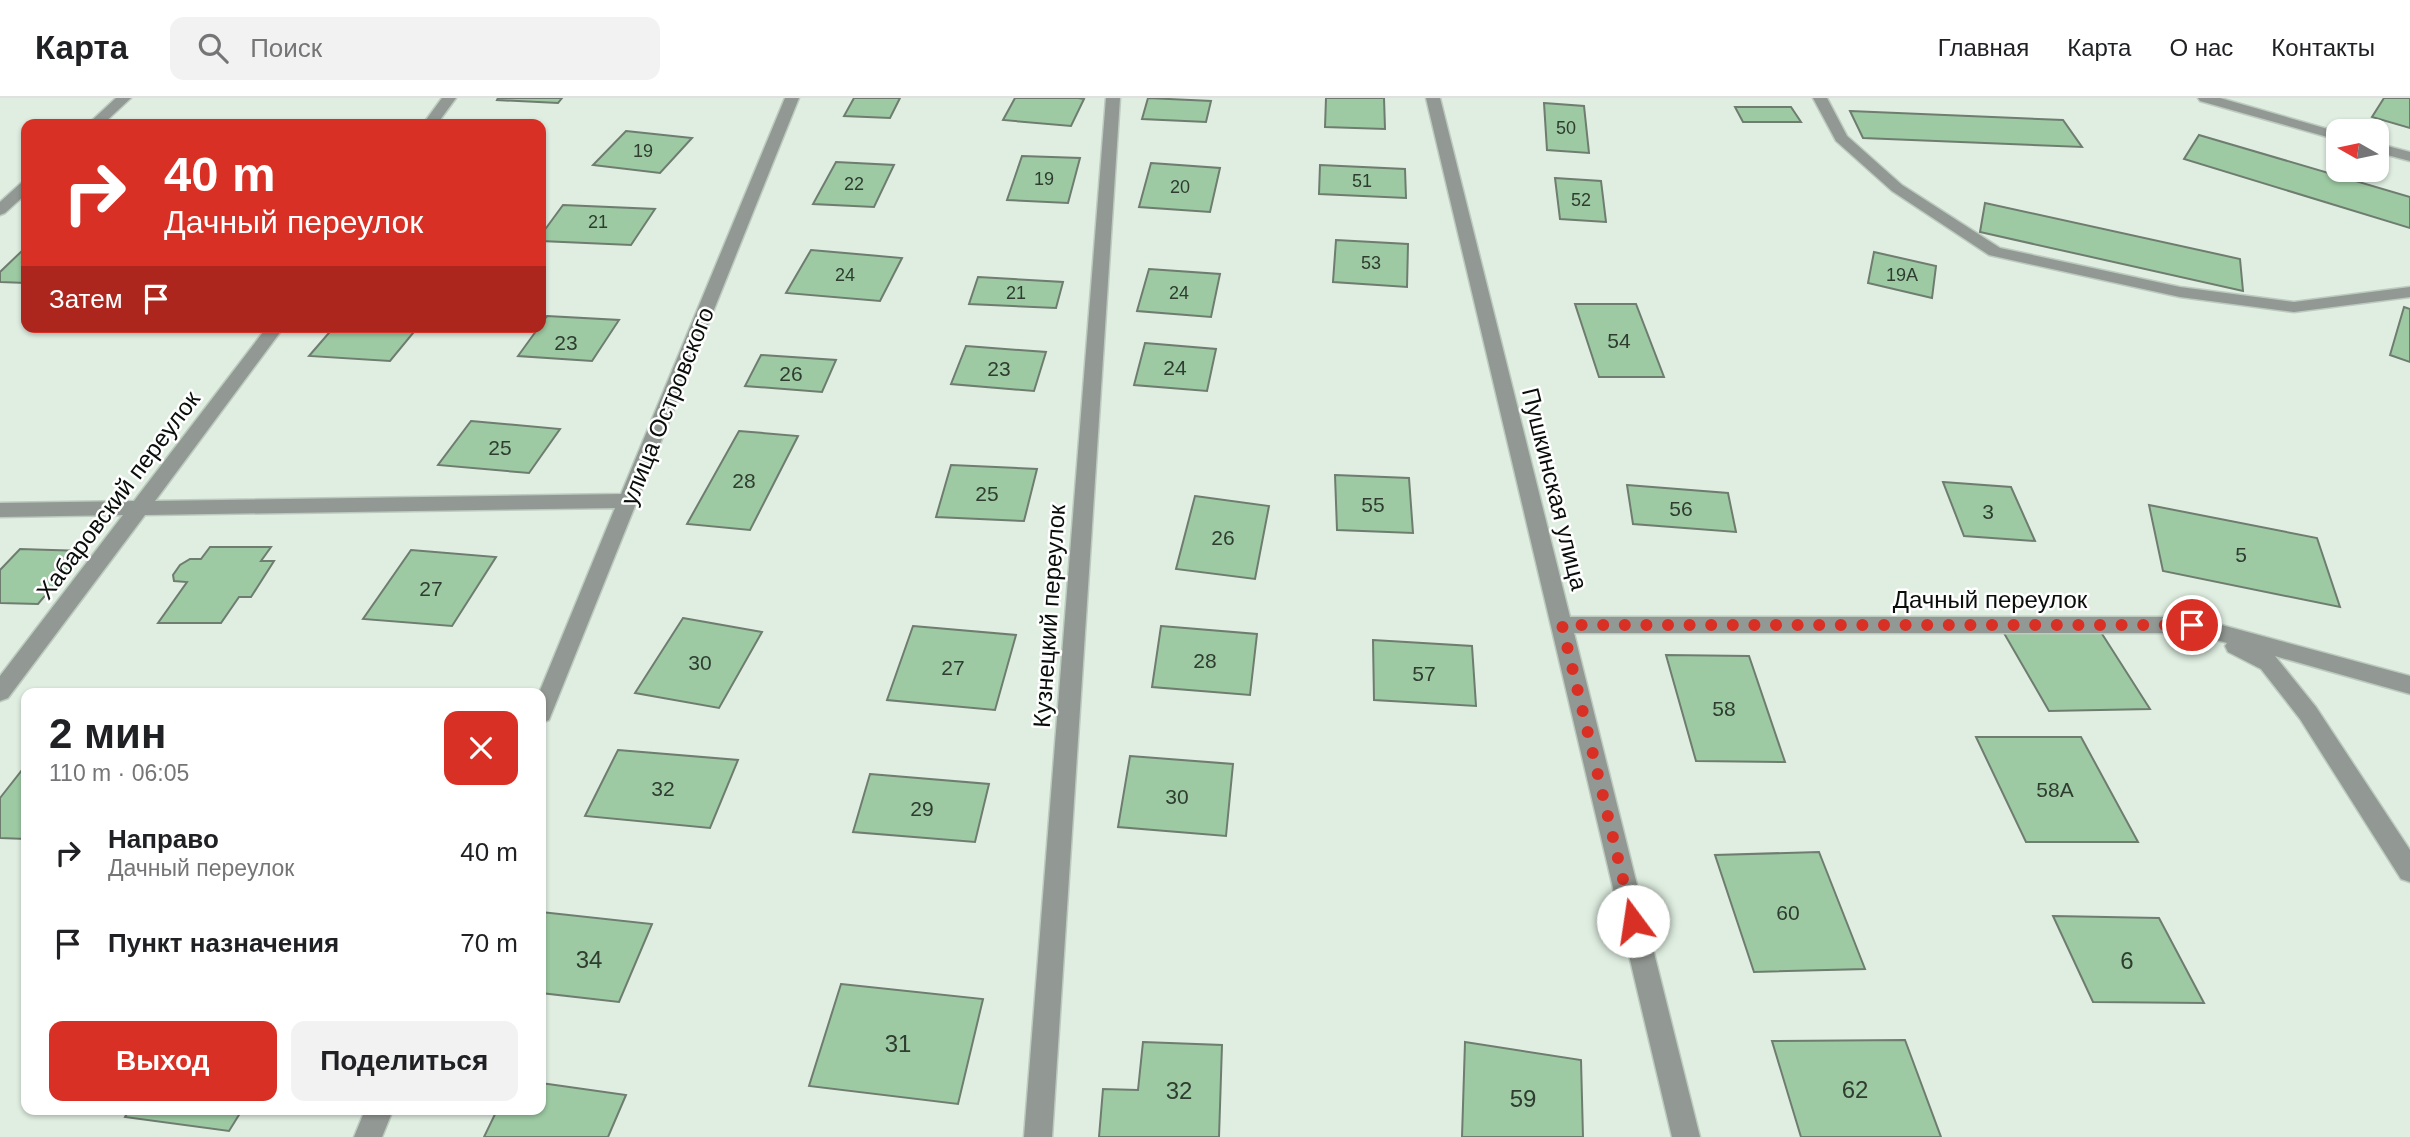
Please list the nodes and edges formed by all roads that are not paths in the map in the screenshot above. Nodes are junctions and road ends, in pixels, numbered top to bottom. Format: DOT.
graph roads {
  1 [pos="124,98"];
  2 [pos="450,98"];
  3 [pos="792,98"];
  4 [pos="1113,98"];
  5 [pos="1433,98"];
  6 [pos="1819,98"];
  7 [pos="2205,98"];
  8 [pos="101,119"];
  9 [pos="434,119"];
  10 [pos="2326,133"];
  11 [pos="2389,151"];
  12 [pos="2410,157"];
  13 [pos="21,191"];
  14 [pos="0,210"];
  15 [pos="2410,292"];
  16 [pos="271,333"];
  17 [pos="628,501"];
  18 [pos="140,507"];
  19 [pos="0,510"];
  20 [pos="1562,625"];
  21 [pos="2192,625"];
  22 [pos="2410,685"];
  23 [pos="0,692"];
  24 [pos="546,702"];
  25 [pos="2410,871"];
  26 [pos="377,1115"];
  27 [pos="368,1137"];
  28 [pos="1038,1137"];
  29 [pos="1686,1137"];
  1 -- 8 [label="street"];
  2 -- 9 [label="street"];
  3 -- 17 [label="street, улица Островского"];
  4 -- 28 [label="street, Кузнецкий переулок"];
  5 -- 20 [label="street, Пушкинская улица"];
  6 -- 15 [label="street"];
  7 -- 10 [label="street"];
  11 -- 12 [label="street"];
  13 -- 14 [label="street"];
  16 -- 18 [label="street, Хабаровский переулок"];
  17 -- 18 [label="street"];
  17 -- 24 [label="street, улица Островского"];
  18 -- 19 [label="street"];
  18 -- 23 [label="street, Хабаровский переулок"];
  20 -- 21 [label="street, Дачный переулок"];
  20 -- 29 [label="street, Пушкинская улица"];
  21 -- 22 [label="street, Дачный переулок"];
  21 -- 25 [label="street"];
  26 -- 27 [label="street"];
}
